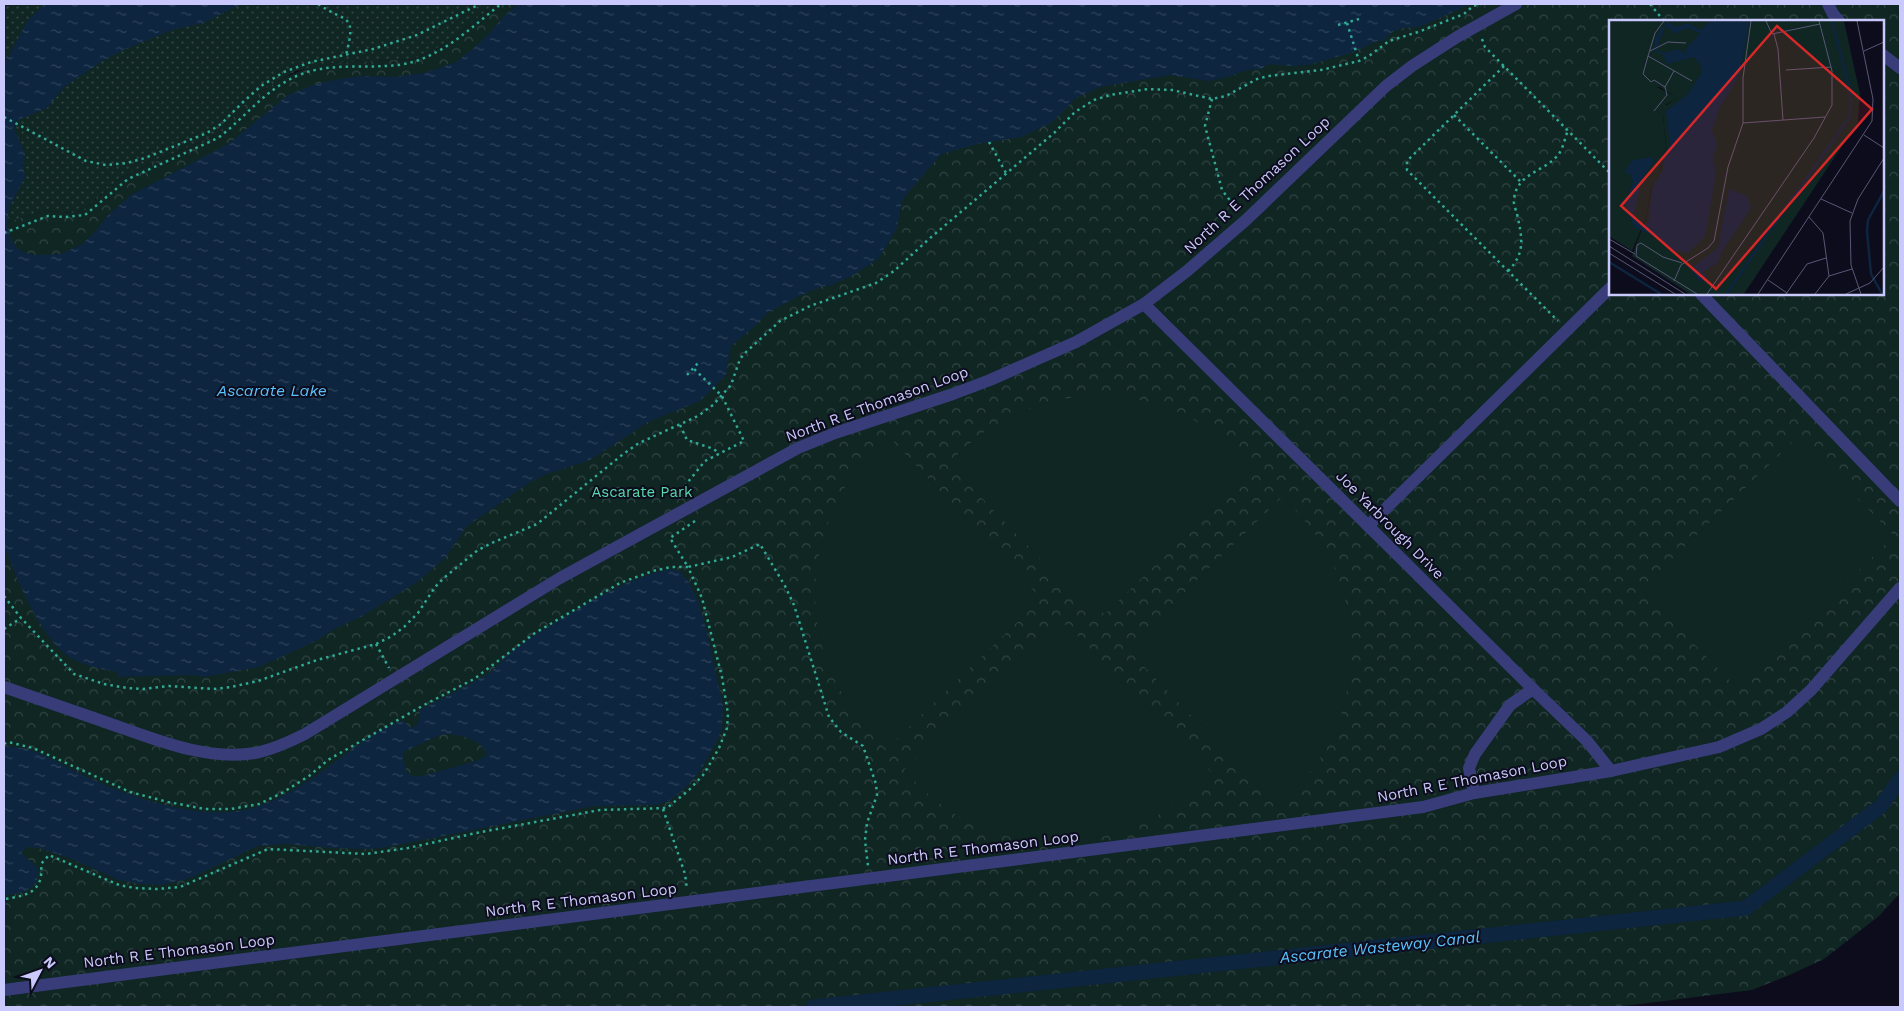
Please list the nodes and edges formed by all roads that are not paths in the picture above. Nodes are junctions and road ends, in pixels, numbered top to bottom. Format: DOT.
graph roads {
  1 [pos="1516,4"];
  2 [pos="1828,4"];
  3 [pos="1838,20"];
  4 [pos="1884,56"];
  5 [pos="1900,68"];
  6 [pos="1609,289"];
  7 [pos="1701,295"];
  8 [pos="1144,304"];
  9 [pos="1900,502"];
  10 [pos="1368,526"];
  11 [pos="1900,588"];
  12 [pos="4,686"];
  13 [pos="1533,689"];
  14 [pos="1611,771"];
  15 [pos="1474,793"];
  16 [pos="4,990"];
  1 -- 8 [label="street, North R E Thomason Loop"];
  2 -- 3 [label="street"];
  4 -- 5 [label="street"];
  6 -- 10 [label="street"];
  7 -- 9 [label="street"];
  8 -- 10 [label="street, Joe Yarbrough Drive"];
  8 -- 12 [label="street, North R E Thomason Loop"];
  10 -- 13 [label="street, Joe Yarbrough Drive"];
  11 -- 14 [label="street, North R E Thomason Loop"];
  13 -- 14 [label="street, Joe Yarbrough Drive"];
  13 -- 15 [label="street"];
  14 -- 15 [label="street, North R E Thomason Loop"];
  15 -- 16 [label="street, North R E Thomason Loop"];
}
